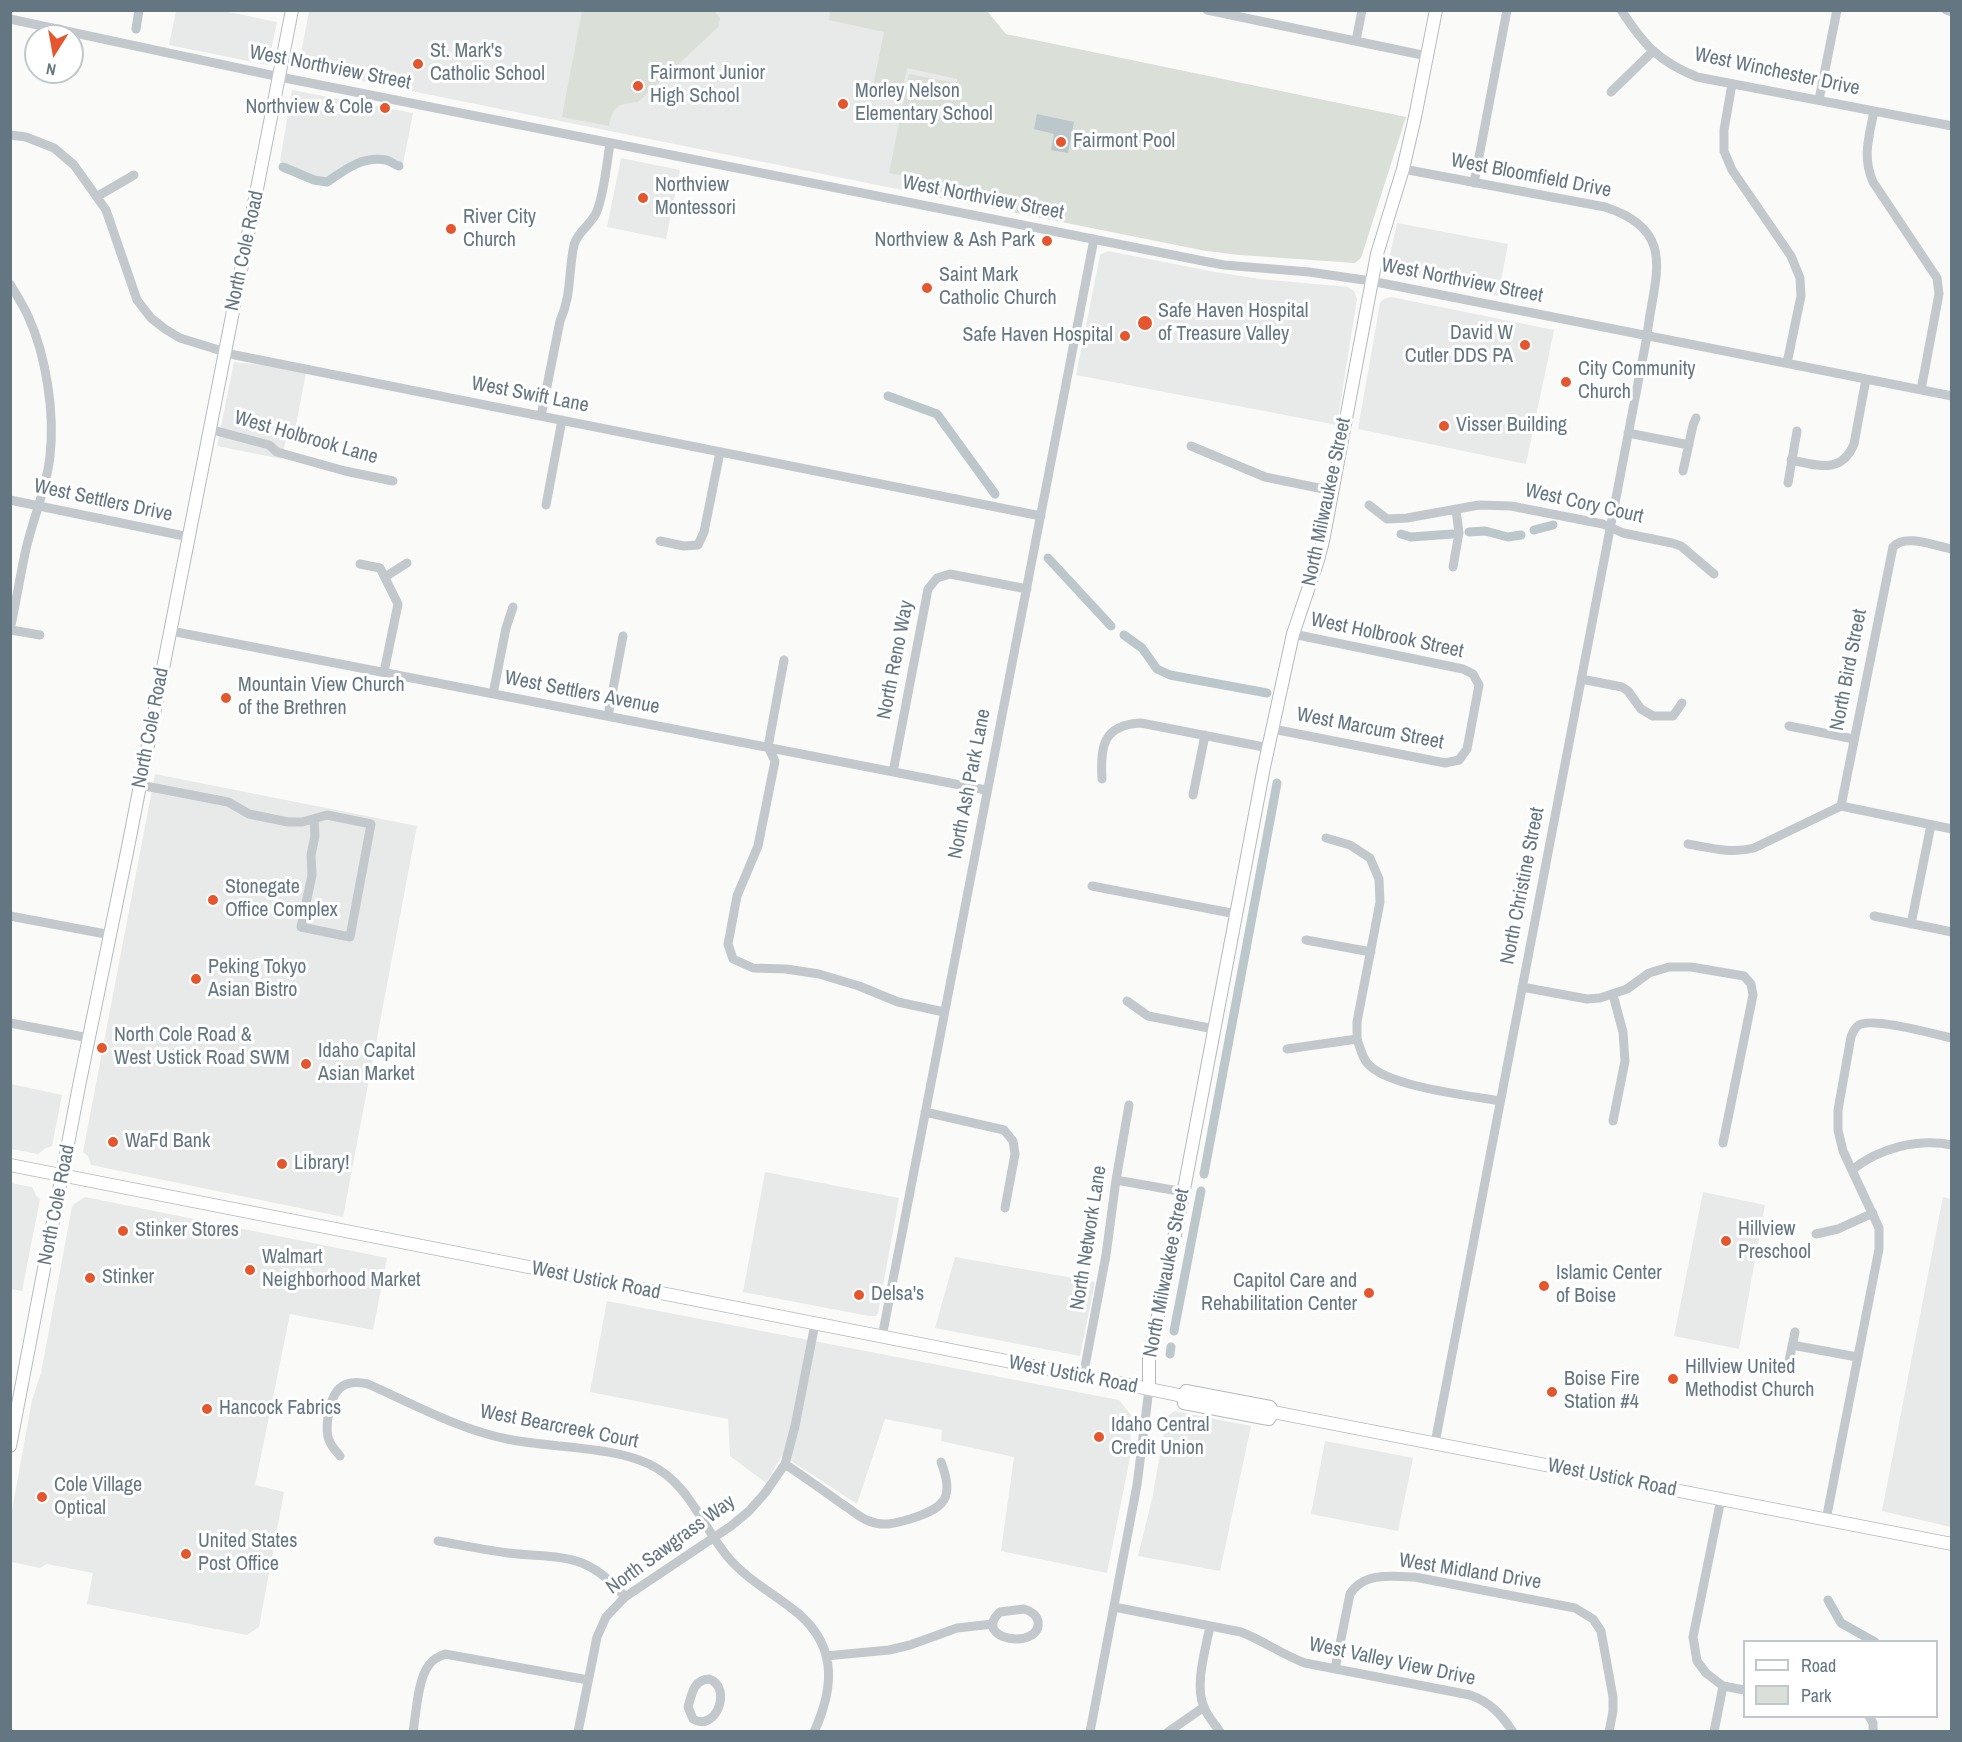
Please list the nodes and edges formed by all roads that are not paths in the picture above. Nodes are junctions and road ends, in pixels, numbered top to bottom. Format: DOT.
graph roads {
  1 [pos="292,10"];
  2 [pos="1207,10"];
  3 [pos="1362,10"];
  4 [pos="1436,10"];
  5 [pos="1507,10"];
  6 [pos="1621,10"];
  7 [pos="1837,10"];
  8 [pos="1946,10"];
  9 [pos="1952,12"];
  10 [pos="10,19"];
  11 [pos="1356,41"];
  12 [pos="1652,52"];
  13 [pos="1427,56"];
  14 [pos="280,77"];
  15 [pos="1732,84"];
  16 [pos="1611,92"];
  17 [pos="1819,100"];
  18 [pos="1874,111"];
  19 [pos="1952,126"];
  20 [pos="10,135"];
  21 [pos="610,143"];
  22 [pos="1403,169"];
  23 [pos="134,175"];
  24 [pos="1474,183"];
  25 [pos="98,196"];
  26 [pos="1094,239"];
  27 [pos="1371,281"];
  28 [pos="10,284"];
  29 [pos="1647,336"];
  30 [pos="225,351"];
  31 [pos="1786,363"];
  32 [pos="1866,379"];
  33 [pos="1921,390"];
  34 [pos="1952,396"];
  35 [pos="541,416"];
  36 [pos="1696,418"];
  37 [pos="562,420"];
  38 [pos="209,429"];
  39 [pos="1797,430"];
  40 [pos="1628,433"];
  41 [pos="1689,445"];
  42 [pos="1191,446"];
  43 [pos="720,452"];
  44 [pos="1791,460"];
  45 [pos="1683,471"];
  46 [pos="393,481"];
  47 [pos="1788,483"];
  48 [pos="1333,491"];
  49 [pos="10,500"];
  50 [pos="546,504"];
  51 [pos="1369,505"];
  52 [pos="38,506"];
  53 [pos="1455,510"];
  54 [pos="1041,516"];
  55 [pos="1610,527"];
  56 [pos="189,537"];
  57 [pos="660,541"];
  58 [pos="1952,549"];
  59 [pos="407,562"];
  60 [pos="360,564"];
  61 [pos="1453,567"];
  62 [pos="1714,573"];
  63 [pos="385,577"];
  64 [pos="1028,589"];
  65 [pos="513,607"];
  66 [pos="10,630"];
  67 [pos="171,631"];
  68 [pos="1293,634"];
  69 [pos="40,635"];
  70 [pos="623,636"];
  71 [pos="784,660"];
  72 [pos="384,672"];
  73 [pos="1581,679"];
  74 [pos="493,694"];
  75 [pos="1682,703"];
  76 [pos="608,716"];
  77 [pos="1789,726"];
  78 [pos="1273,729"];
  79 [pos="1205,735"];
  80 [pos="1854,739"];
  81 [pos="768,747"];
  82 [pos="1269,748"];
  83 [pos="1459,760"];
  84 [pos="893,772"];
  85 [pos="1102,779"];
  86 [pos="140,785"];
  87 [pos="986,790"];
  88 [pos="1193,795"];
  89 [pos="1841,806"];
  90 [pos="314,819"];
  91 [pos="1931,825"];
  92 [pos="1952,829"];
  93 [pos="1326,838"];
  94 [pos="1688,844"];
  95 [pos="1092,886"];
  96 [pos="1236,914"];
  97 [pos="10,916"];
  98 [pos="1874,916"];
  99 [pos="1911,924"];
  100 [pos="1952,932"];
  101 [pos="111,935"];
  102 [pos="1306,940"];
  103 [pos="1371,952"];
  104 [pos="1522,987"];
  105 [pos="1613,995"];
  106 [pos="1128,1001"];
  107 [pos="944,1012"];
  108 [pos="10,1023"];
  109 [pos="1214,1029"];
  110 [pos="89,1038"];
  111 [pos="1952,1038"];
  112 [pos="1357,1039"];
  113 [pos="1287,1049"];
  114 [pos="1500,1101"];
  115 [pos="1130,1105"];
  116 [pos="925,1112"];
  117 [pos="1613,1121"];
  118 [pos="1723,1143"];
  119 [pos="1952,1145"];
  120 [pos="10,1165"];
  121 [pos="1852,1170"];
  122 [pos="63,1175"];
  123 [pos="1116,1180"];
  124 [pos="1184,1192"];
  125 [pos="1005,1208"];
  126 [pos="1873,1213"];
  127 [pos="1816,1234"];
  128 [pos="815,1324"];
  129 [pos="1795,1332"];
  130 [pos="882,1337"];
  131 [pos="1792,1345"];
  132 [pos="1857,1357"];
  133 [pos="1788,1366"];
  134 [pos="1083,1377"];
  135 [pos="1149,1389"];
  136 [pos="1435,1443"];
  137 [pos="10,1446"];
  138 [pos="340,1456"];
  139 [pos="942,1462"];
  140 [pos="784,1464"];
  141 [pos="1721,1499"];
  142 [pos="1826,1520"];
  143 [pos="713,1538"];
  144 [pos="438,1542"];
  145 [pos="1952,1544"];
  146 [pos="625,1597"];
  147 [pos="1114,1607"];
  148 [pos="993,1624"];
  149 [pos="1210,1626"];
  150 [pos="826,1656"];
  151 [pos="1335,1669"];
  152 [pos="588,1680"];
  153 [pos="1723,1686"];
  154 [pos="1743,1690"];
  155 [pos="1204,1707"];
  156 [pos="696,1722"];
  157 [pos="413,1731"];
  158 [pos="578,1731"];
  159 [pos="692,1731"];
  160 [pos="814,1731"];
  161 [pos="1090,1731"];
  162 [pos="1168,1731"];
  163 [pos="1220,1731"];
  164 [pos="1513,1731"];
  165 [pos="1609,1731"];
  166 [pos="1714,1731"];
  1 -- 14 [label="main road, North Cole Road"];
  2 -- 11 [label="street"];
  3 -- 11 [label="street"];
  4 -- 13 [label="main road, North Milwaukee Street"];
  5 -- 24 [label="street"];
  6 -- 12 [label="street, West Winchester Drive"];
  7 -- 17 [label="street"];
  8 -- 9 [label="street"];
  10 -- 14 [label="street, West Northview Street"];
  11 -- 13 [label="street"];
  12 -- 15 [label="street, West Winchester Drive"];
  12 -- 16 [label="street"];
  13 -- 22 [label="main road, North Milwaukee Street"];
  14 -- 21 [label="street, West Northview Street"];
  14 -- 30 [label="main road, North Cole Road"];
  15 -- 17 [label="street, West Winchester Drive"];
  15 -- 31 [label="street"];
  17 -- 18 [label="street, West Winchester Drive"];
  18 -- 19 [label="street, West Winchester Drive"];
  18 -- 33 [label="street"];
  20 -- 25 [label="street, West Swift Lane"];
  21 -- 26 [label="street, West Northview Street"];
  21 -- 35 [label="street"];
  22 -- 24 [label="street, West Bloomfield Drive"];
  22 -- 27 [label="main road, North Milwaukee Street"];
  23 -- 25 [label="street"];
  24 -- 29 [label="street, West Bloomfield Drive"];
  25 -- 30 [label="street, West Swift Lane"];
  26 -- 27 [label="street, West Northview Street"];
  26 -- 54 [label="street, North Ash Park Lane"];
  27 -- 29 [label="street, West Northview Street"];
  27 -- 48 [label="main road, North Milwaukee Street"];
  28 -- 52 [label="street"];
  29 -- 31 [label="street, West Northview Street"];
  29 -- 40 [label="street, North Christine Street"];
  30 -- 35 [label="street, West Swift Lane"];
  30 -- 38 [label="main road, North Cole Road"];
  31 -- 32 [label="street, West Northview Street"];
  32 -- 33 [label="street, West Northview Street"];
  32 -- 44 [label="street"];
  33 -- 34 [label="street, West Northview Street"];
  35 -- 37 [label="street, West Swift Lane"];
  36 -- 41 [label="street"];
  37 -- 43 [label="street, West Swift Lane"];
  37 -- 50 [label="street"];
  38 -- 46 [label="street, West Holbrook Lane"];
  38 -- 56 [label="main road, North Cole Road"];
  39 -- 44 [label="street"];
  40 -- 41 [label="street"];
  40 -- 55 [label="street, North Christine Street"];
  41 -- 45 [label="street"];
  42 -- 48 [label="street"];
  43 -- 54 [label="street, West Swift Lane"];
  43 -- 57 [label="street"];
  44 -- 47 [label="street"];
  48 -- 68 [label="main road, North Milwaukee Street"];
  49 -- 52 [label="street, West Settlers Drive"];
  51 -- 53 [label="street, West Cory Court"];
  52 -- 56 [label="street, West Settlers Drive"];
  52 -- 66 [label="street"];
  53 -- 55 [label="street, West Cory Court"];
  53 -- 61 [label="street"];
  54 -- 64 [label="street, North Ash Park Lane"];
  55 -- 62 [label="street, West Cory Court"];
  55 -- 73 [label="street, North Christine Street"];
  56 -- 67 [label="main road, North Cole Road"];
  58 -- 80 [label="street, North Bird Street"];
  59 -- 63 [label="street"];
  60 -- 63 [label="street"];
  63 -- 72 [label="street"];
  64 -- 84 [label="street, North Reno Way"];
  64 -- 87 [label="street, North Ash Park Lane"];
  65 -- 74 [label="street"];
  66 -- 69 [label="street"];
  67 -- 72 [label="street, West Settlers Avenue"];
  67 -- 86 [label="main road, North Cole Road"];
  68 -- 78 [label="main road, North Milwaukee Street"];
  68 -- 83 [label="street, West Holbrook Street"];
  70 -- 76 [label="street"];
  71 -- 81 [label="street"];
  72 -- 74 [label="street, West Settlers Avenue"];
  73 -- 75 [label="street"];
  73 -- 104 [label="street, North Christine Street"];
  74 -- 76 [label="street, West Settlers Avenue"];
  76 -- 81 [label="street, West Settlers Avenue"];
  77 -- 80 [label="street"];
  78 -- 82 [label="main road, North Milwaukee Street"];
  78 -- 83 [label="street, West Marcum Street"];
  79 -- 82 [label="street"];
  79 -- 85 [label="street"];
  79 -- 88 [label="street"];
  80 -- 89 [label="street, North Bird Street"];
  81 -- 84 [label="street, West Settlers Avenue"];
  81 -- 107 [label="street"];
  82 -- 96 [label="main road, North Milwaukee Street"];
  84 -- 87 [label="street, West Settlers Avenue"];
  86 -- 90 [label="street"];
  86 -- 101 [label="main road, North Cole Road"];
  87 -- 107 [label="street, North Ash Park Lane"];
  89 -- 91 [label="street"];
  89 -- 94 [label="street"];
  90 -- 90 [label="street"];
  91 -- 92 [label="street"];
  91 -- 99 [label="street"];
  93 -- 103 [label="street"];
  95 -- 96 [label="street"];
  96 -- 109 [label="main road, North Milwaukee Street"];
  97 -- 101 [label="street"];
  98 -- 99 [label="street"];
  99 -- 100 [label="street"];
  101 -- 110 [label="main road, North Cole Road"];
  102 -- 103 [label="street"];
  103 -- 112 [label="street"];
  104 -- 105 [label="street"];
  104 -- 114 [label="street, North Christine Street"];
  105 -- 117 [label="street"];
  105 -- 118 [label="street"];
  106 -- 109 [label="street"];
  107 -- 116 [label="street, North Ash Park Lane"];
  108 -- 110 [label="street"];
  109 -- 124 [label="main road, North Milwaukee Street"];
  110 -- 122 [label="main road, North Cole Road"];
  111 -- 121 [label="street"];
  112 -- 113 [label="street"];
  112 -- 114 [label="street"];
  114 -- 136 [label="street, North Christine Street"];
  115 -- 123 [label="street, North Network Lane"];
  116 -- 125 [label="street"];
  116 -- 130 [label="street, North Ash Park Lane"];
  119 -- 121 [label="street"];
  120 -- 122 [label="main road, West Ustick Road"];
  121 -- 126 [label="street"];
  122 -- 128 [label="main road, West Ustick Road"];
  122 -- 137 [label="main road, North Cole Road"];
  123 -- 124 [label="street"];
  123 -- 134 [label="street, North Network Lane"];
  124 -- 135 [label="main road, North Milwaukee Street"];
  126 -- 127 [label="street"];
  126 -- 132 [label="street"];
  128 -- 130 [label="main road, West Ustick Road"];
  128 -- 140 [label="street, North Sawgrass Way"];
  129 -- 131 [label="street"];
  130 -- 134 [label="main road, West Ustick Road"];
  131 -- 132 [label="street"];
  131 -- 133 [label="street"];
  132 -- 142 [label="street"];
  134 -- 135 [label="main road, West Ustick Road"];
  135 -- 136 [label="main road, West Ustick Road"];
  135 -- 147 [label="street, North Milwaukee Street"];
  136 -- 141 [label="main road, West Ustick Road"];
  138 -- 143 [label="street, West Bearcreek Court"];
  139 -- 140 [label="street"];
  140 -- 143 [label="street, North Sawgrass Way"];
  141 -- 142 [label="main road, West Ustick Road"];
  141 -- 153 [label="street"];
  142 -- 145 [label="main road, West Ustick Road"];
  143 -- 146 [label="street, North Sawgrass Way"];
  143 -- 150 [label="street, West Bearcreek Court"];
  144 -- 146 [label="street"];
  146 -- 152 [label="street, North Sawgrass Way"];
  147 -- 149 [label="street, West Valley View Drive"];
  147 -- 161 [label="street, North Milwaukee Street"];
  148 -- 148 [label="street"];
  148 -- 150 [label="street"];
  149 -- 151 [label="street, West Valley View Drive"];
  149 -- 155 [label="street"];
  150 -- 160 [label="street"];
  151 -- 164 [label="street, West Valley View Drive"];
  151 -- 165 [label="street, West Midland Drive"];
  152 -- 157 [label="street"];
  152 -- 158 [label="street, North Sawgrass Way"];
  153 -- 154 [label="street"];
  153 -- 166 [label="street"];
  155 -- 162 [label="street"];
  155 -- 163 [label="street"];
  156 -- 156 [label="street"];
  156 -- 159 [label="street"];
}
